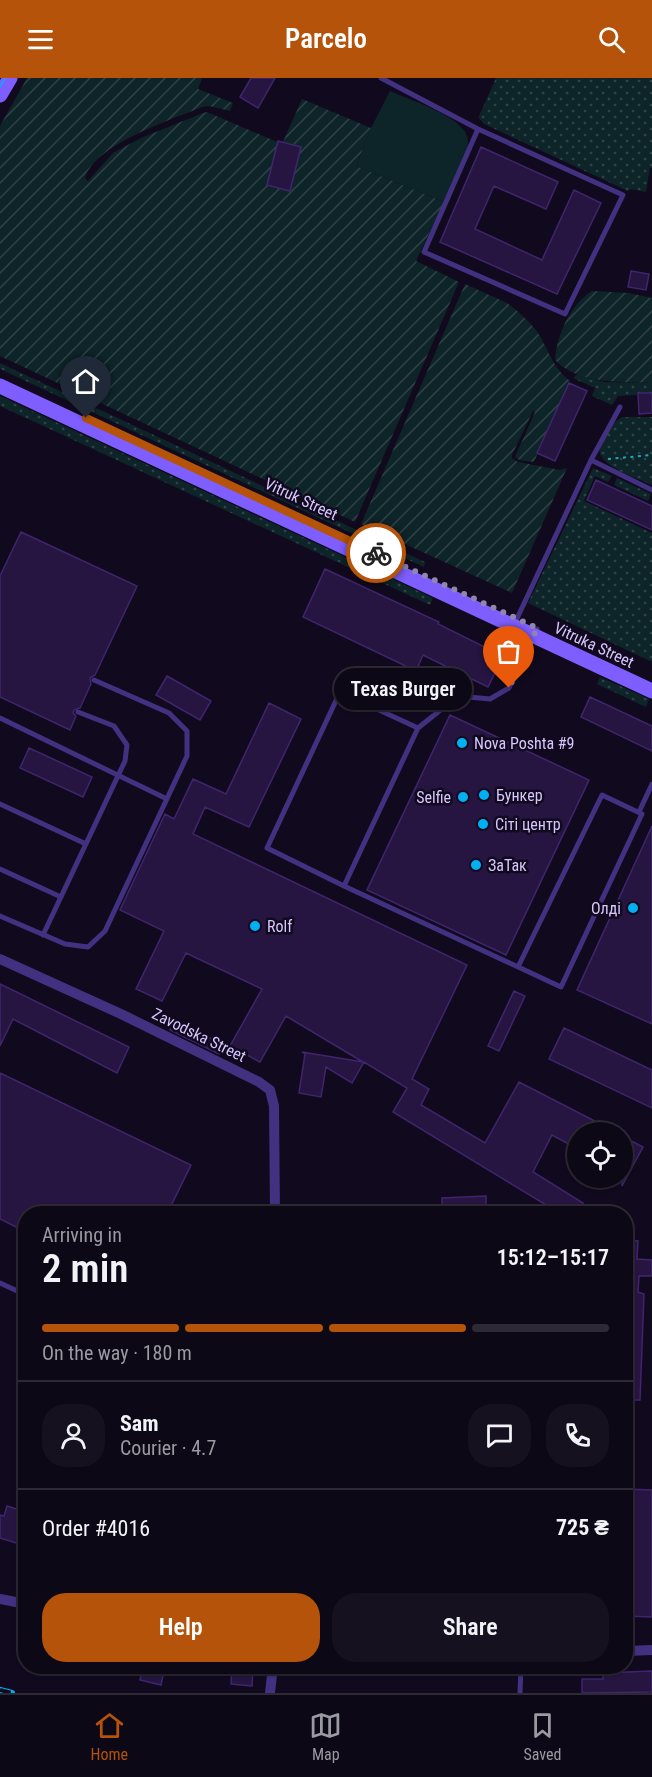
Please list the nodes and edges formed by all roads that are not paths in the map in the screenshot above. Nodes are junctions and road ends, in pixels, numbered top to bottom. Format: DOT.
graph roads {
  1 [pos="10,78"];
  2 [pos="381,78"];
  3 [pos="0,95"];
  4 [pos="478,129"];
  5 [pos="0,378"];
  6 [pos="0,386"];
  7 [pos="620,407"];
  8 [pos="591,460"];
  9 [pos="652,490"];
  10 [pos="515,623"];
  11 [pos="535,632"];
  12 [pos="93,680"];
  13 [pos="652,682"];
  14 [pos="652,691"];
  15 [pos="78,712"];
  16 [pos="0,718"];
  17 [pos="418,728"];
  18 [pos="118,776"];
  19 [pos="652,784"];
  20 [pos="167,799"];
  21 [pos="0,804"];
  22 [pos="639,812"];
  23 [pos="86,844"];
  24 [pos="0,869"];
  25 [pos="344,886"];
  26 [pos="61,897"];
  27 [pos="0,916"];
  28 [pos="43,935"];
  29 [pos="0,958"];
  30 [pos="518,967"];
  31 [pos="275,1206"];
  32 [pos="0,1283"];
  33 [pos="18,1291"];
  34 [pos="0,1599"];
  35 [pos="18,1602"];
  36 [pos="652,1650"];
  37 [pos="633,1651"];
  38 [pos="272,1674"];
  39 [pos="521,1674"];
  40 [pos="270,1693"];
  41 [pos="520,1693"];
  1 -- 3 [label="main road"];
  2 -- 4 [label="lane"];
  4 -- 4 [label="lane"];
  5 -- 10 [label="main road, Vitruk Street"];
  6 -- 10 [label="main road, Vitruka Street"];
  7 -- 8 [label="lane"];
  8 -- 9 [label="lane"];
  8 -- 10 [label="lane"];
  10 -- 11 [label="main road, Vitruka Street"];
  11 -- 13 [label="main road"];
  11 -- 14 [label="main road, Vitruka Street"];
  11 -- 17 [label="lane"];
  12 -- 20 [label="lane"];
  15 -- 18 [label="lane"];
  16 -- 18 [label="lane"];
  17 -- 25 [label="lane"];
  17 -- 25 [label="lane"];
  18 -- 20 [label="lane"];
  18 -- 23 [label="lane"];
  19 -- 22 [label="lane"];
  20 -- 28 [label="lane"];
  21 -- 23 [label="lane"];
  22 -- 30 [label="lane"];
  22 -- 30 [label="lane"];
  23 -- 26 [label="lane"];
  24 -- 26 [label="lane"];
  25 -- 30 [label="lane"];
  26 -- 28 [label="lane"];
  27 -- 28 [label="lane"];
  29 -- 31 [label="street, Zavodska Street"];
  32 -- 33 [label="lane"];
  34 -- 35 [label="street"];
  36 -- 37 [label="street"];
  38 -- 40 [label="street"];
  39 -- 41 [label="lane"];
}
